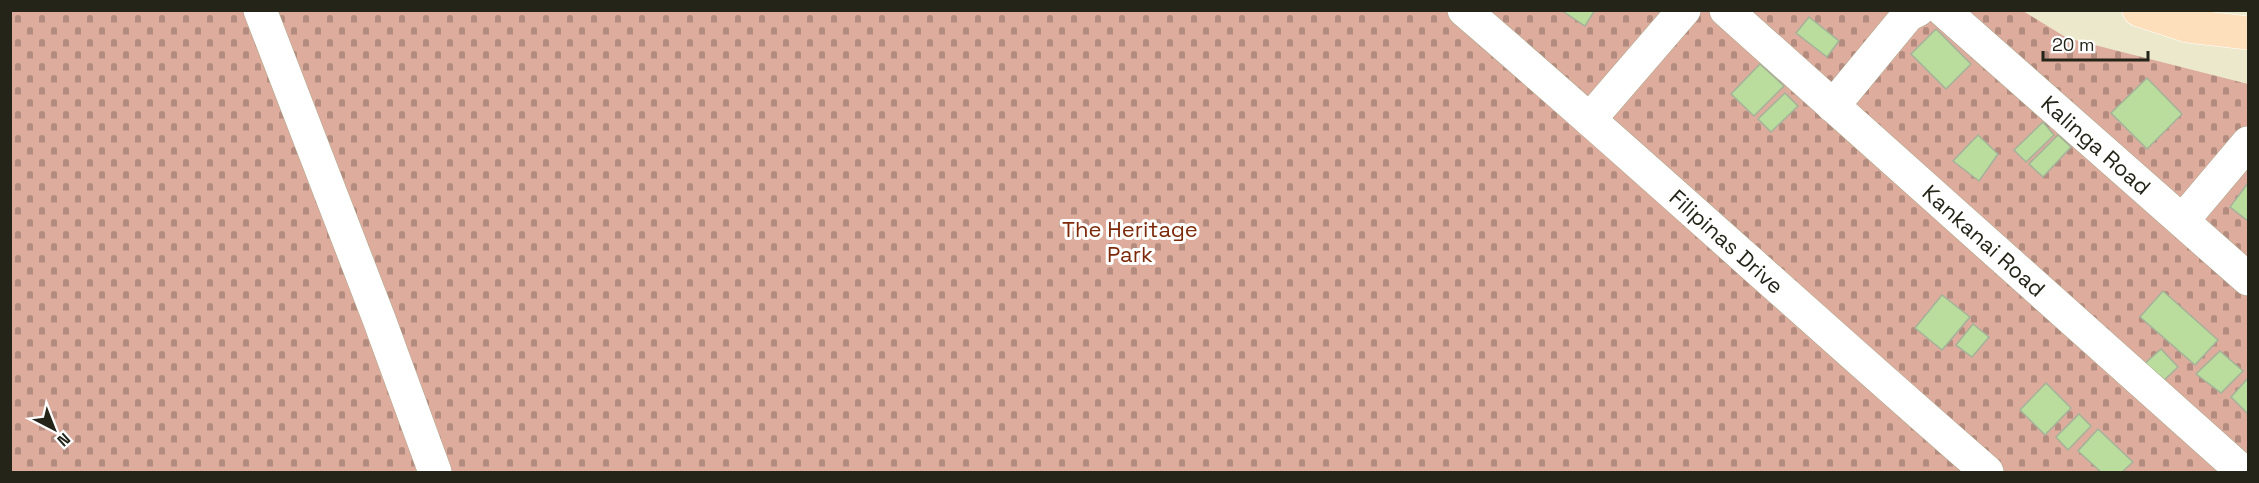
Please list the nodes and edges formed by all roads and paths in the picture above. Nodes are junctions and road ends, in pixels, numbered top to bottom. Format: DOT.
graph roads {
  1 [pos="260,10"];
  2 [pos="1464,10"];
  3 [pos="1684,10"];
  4 [pos="1726,10"];
  5 [pos="1918,10"];
  6 [pos="1943,10"];
  7 [pos="2139,10"];
  8 [pos="2248,33"];
  9 [pos="1833,106"];
  10 [pos="1590,119"];
  11 [pos="2248,143"];
  12 [pos="2183,220"];
  13 [pos="2248,279"];
  14 [pos="435,472"];
  15 [pos="1987,472"];
  16 [pos="2243,472"];
  1 -- 14 [label="lane"];
  2 -- 10 [label="lane, Filipinas Drive"];
  3 -- 10 [label="lane"];
  4 -- 9 [label="lane, Kankanai Road"];
  5 -- 9 [label="lane"];
  6 -- 12 [label="lane, Kalinga Road"];
  7 -- 8 [label="main road"];
  9 -- 16 [label="lane, Kankanai Road"];
  10 -- 15 [label="lane, Filipinas Drive"];
  11 -- 12 [label="lane"];
  12 -- 13 [label="lane, Kalinga Road"];
}
